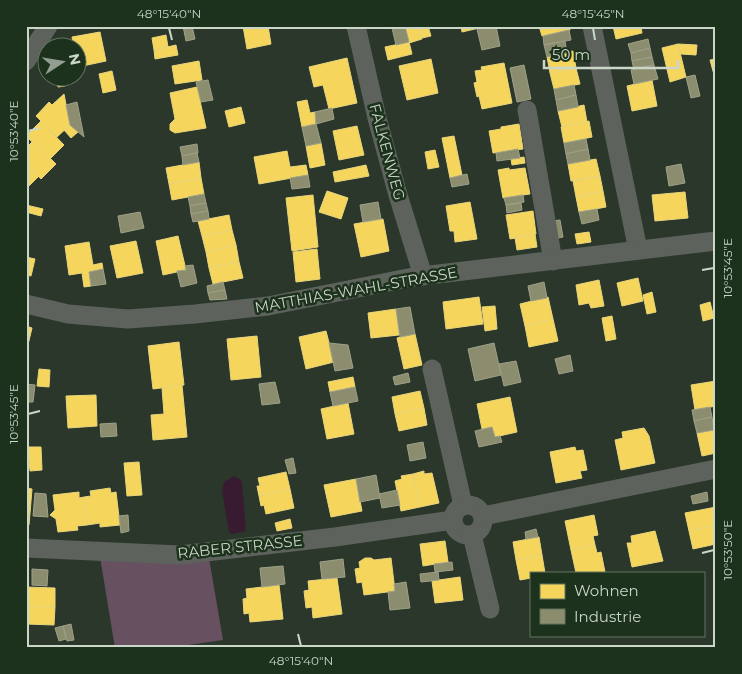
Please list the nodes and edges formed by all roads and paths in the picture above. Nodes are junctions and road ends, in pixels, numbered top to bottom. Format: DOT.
graph roads {
  1 [pos="356,26"];
  2 [pos="592,26"];
  3 [pos="40,30"];
  4 [pos="26,61"];
  5 [pos="527,110"];
  6 [pos="716,241"];
  7 [pos="638,250"];
  8 [pos="553,260"];
  9 [pos="423,276"];
  10 [pos="26,304"];
  11 [pos="432,369"];
  12 [pos="716,470"];
  13 [pos="458,513"];
  14 [pos="483,516"];
  15 [pos="472,535"];
  16 [pos="26,548"];
  17 [pos="490,609"];
  1 -- 9 [label="street, FALKENWEG"];
  2 -- 7 [label="street"];
  3 -- 4 [label="street"];
  5 -- 8 [label="street"];
  6 -- 7 [label="street, MATTHIAS-WAHL-STRASSE"];
  7 -- 8 [label="street, MATTHIAS-WAHL-STRASSE"];
  8 -- 9 [label="street, MATTHIAS-WAHL-STRASSE"];
  9 -- 10 [label="street, MATTHIAS-WAHL-STRASSE"];
  11 -- 13 [label="street"];
  12 -- 14 [label="street"];
  13 -- 14 [label="street"];
  13 -- 15 [label="street"];
  13 -- 16 [label="street, RABER STRASSE"];
  14 -- 15 [label="street"];
  15 -- 17 [label="street"];
}
